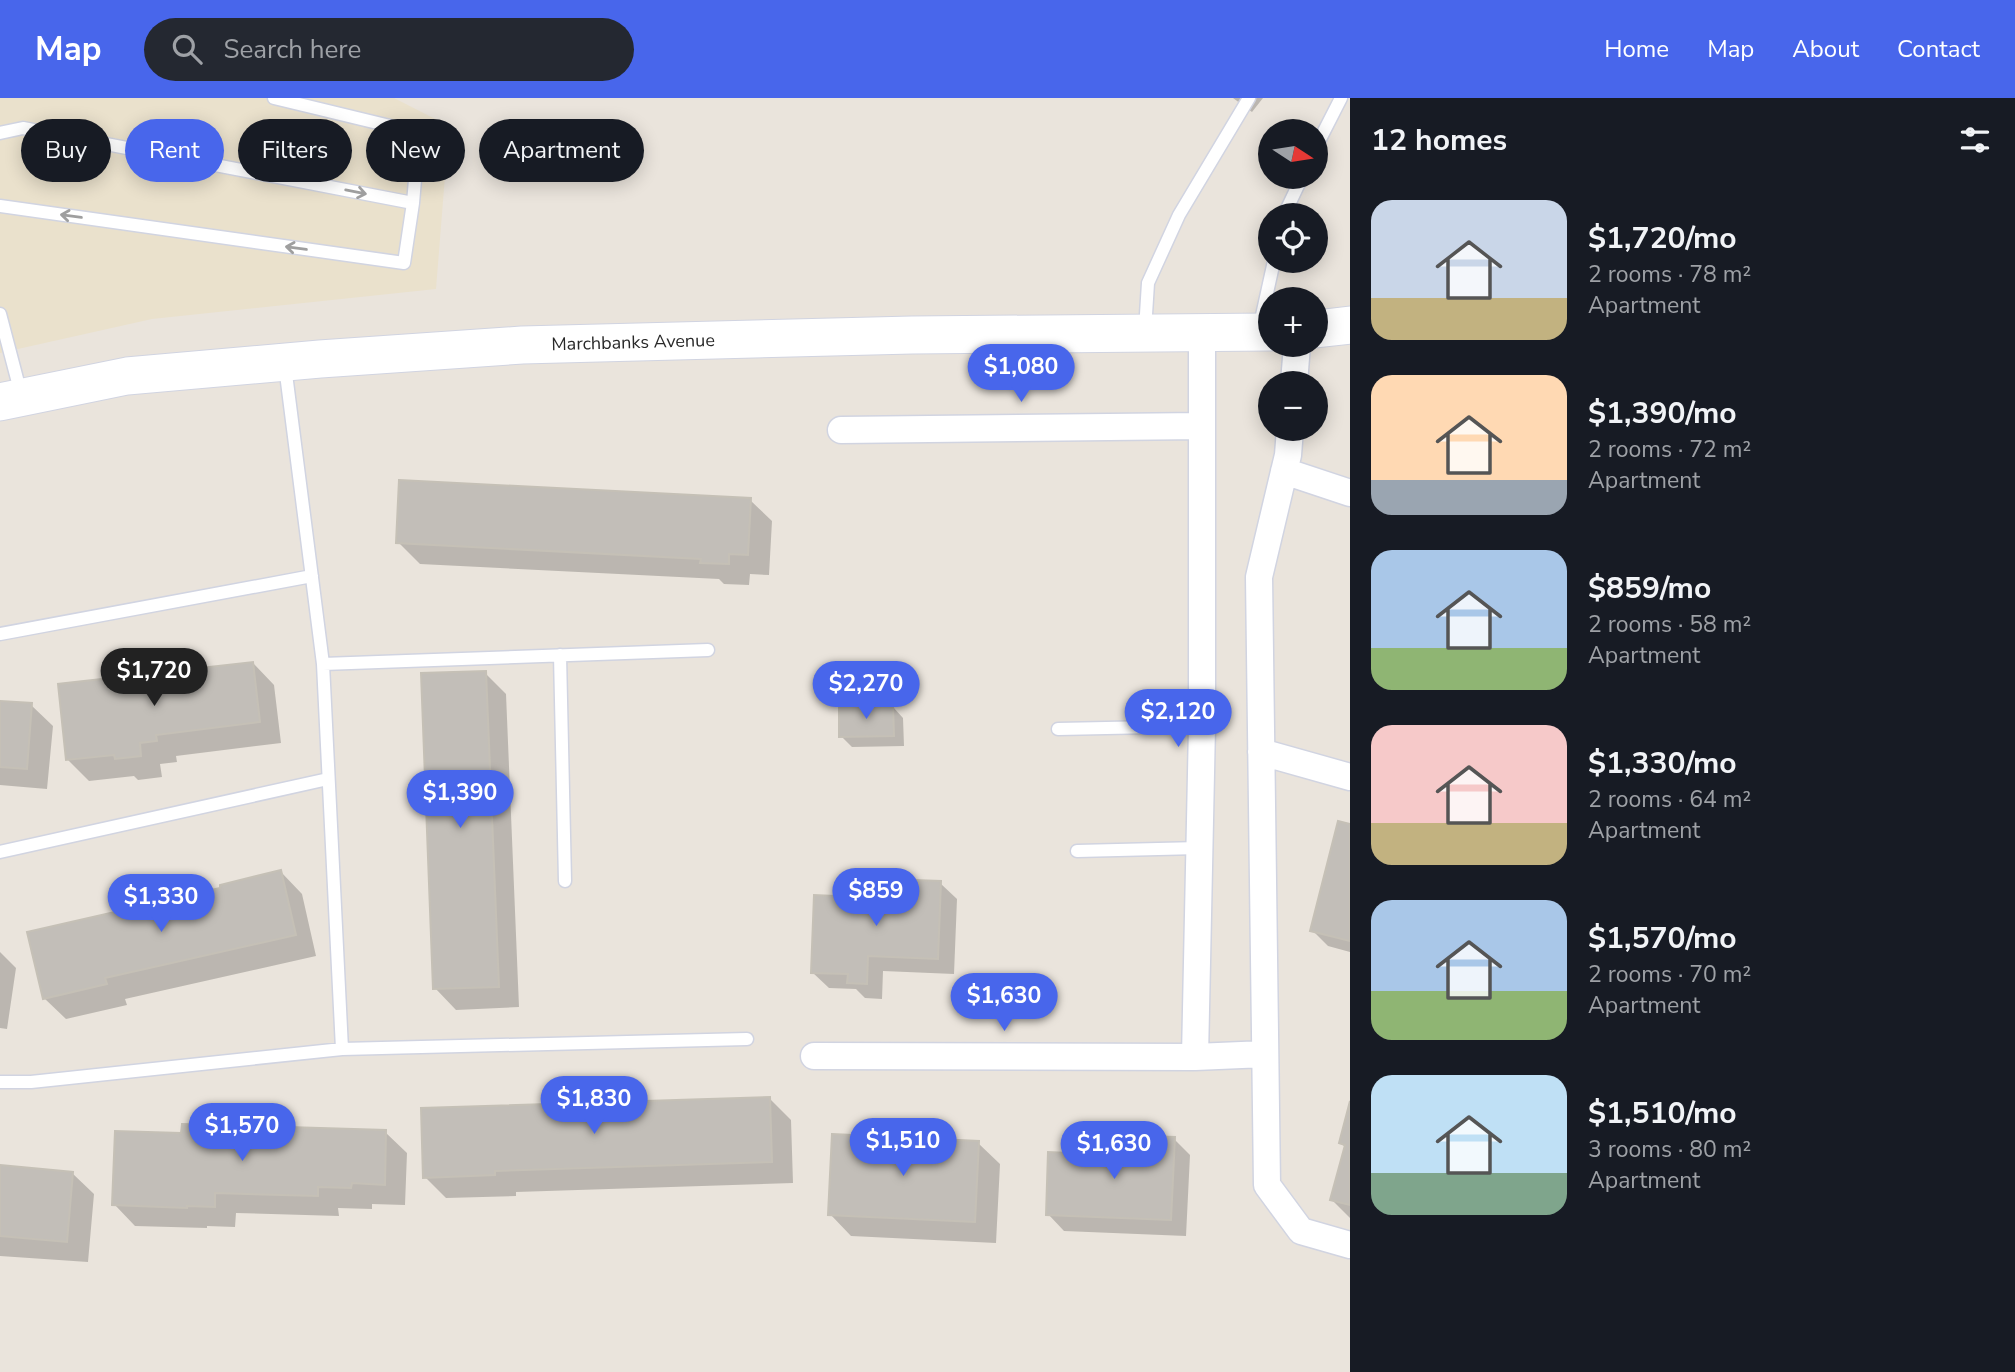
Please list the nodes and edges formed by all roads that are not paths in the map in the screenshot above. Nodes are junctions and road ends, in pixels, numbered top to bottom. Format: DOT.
graph roads {
  1 [pos="274,98"];
  2 [pos="1249,98"];
  3 [pos="1341,98"];
  4 [pos="1328,123"];
  5 [pos="0,133"];
  6 [pos="413,203"];
  7 [pos="0,206"];
  8 [pos="0,314"];
  9 [pos="1350,325"];
  10 [pos="1328,328"];
  11 [pos="1258,332"];
  12 [pos="1144,333"];
  13 [pos="1202,333"];
  14 [pos="284,362"];
  15 [pos="11,400"];
  16 [pos="1201,426"];
  17 [pos="841,430"];
  18 [pos="1289,441"];
  19 [pos="1284,471"];
  20 [pos="1350,493"];
  21 [pos="312,576"];
  22 [pos="0,634"];
  23 [pos="708,650"];
  24 [pos="561,655"];
  25 [pos="323,664"];
  26 [pos="1202,726"];
  27 [pos="1058,729"];
  28 [pos="1261,752"];
  29 [pos="1350,777"];
  30 [pos="328,779"];
  31 [pos="1199,848"];
  32 [pos="1077,851"];
  33 [pos="0,852"];
  34 [pos="565,881"];
  35 [pos="747,1039"];
  36 [pos="342,1049"];
  37 [pos="1265,1054"];
  38 [pos="814,1056"];
  39 [pos="1195,1057"];
  40 [pos="0,1082"];
  41 [pos="1350,1245"];
  1 -- 6 [label="lane"];
  2 -- 12 [label="lane"];
  3 -- 4 [label="lane"];
  5 -- 6 [label="lane, one-way"];
  6 -- 7 [label="lane, one-way"];
  8 -- 15 [label="lane"];
  9 -- 10 [label="street"];
  11 -- 13 [label="street, Marchbanks Avenue"];
  12 -- 13 [label="street, Marchbanks Avenue"];
  12 -- 14 [label="street, Marchbanks Avenue"];
  13 -- 16 [label="street"];
  14 -- 15 [label="street, Marchbanks Avenue"];
  14 -- 21 [label="lane"];
  16 -- 17 [label="street"];
  16 -- 26 [label="street"];
  18 -- 19 [label="street"];
  19 -- 20 [label="street"];
  19 -- 28 [label="street"];
  21 -- 22 [label="lane"];
  21 -- 25 [label="lane"];
  23 -- 24 [label="lane"];
  24 -- 25 [label="lane"];
  24 -- 34 [label="lane"];
  25 -- 30 [label="lane"];
  26 -- 27 [label="lane"];
  26 -- 31 [label="street"];
  28 -- 29 [label="street"];
  28 -- 37 [label="street"];
  30 -- 33 [label="lane"];
  30 -- 36 [label="lane"];
  31 -- 32 [label="lane"];
  31 -- 39 [label="street"];
  35 -- 36 [label="lane"];
  36 -- 40 [label="lane"];
  37 -- 39 [label="street"];
  37 -- 41 [label="street"];
  38 -- 39 [label="street"];
}
